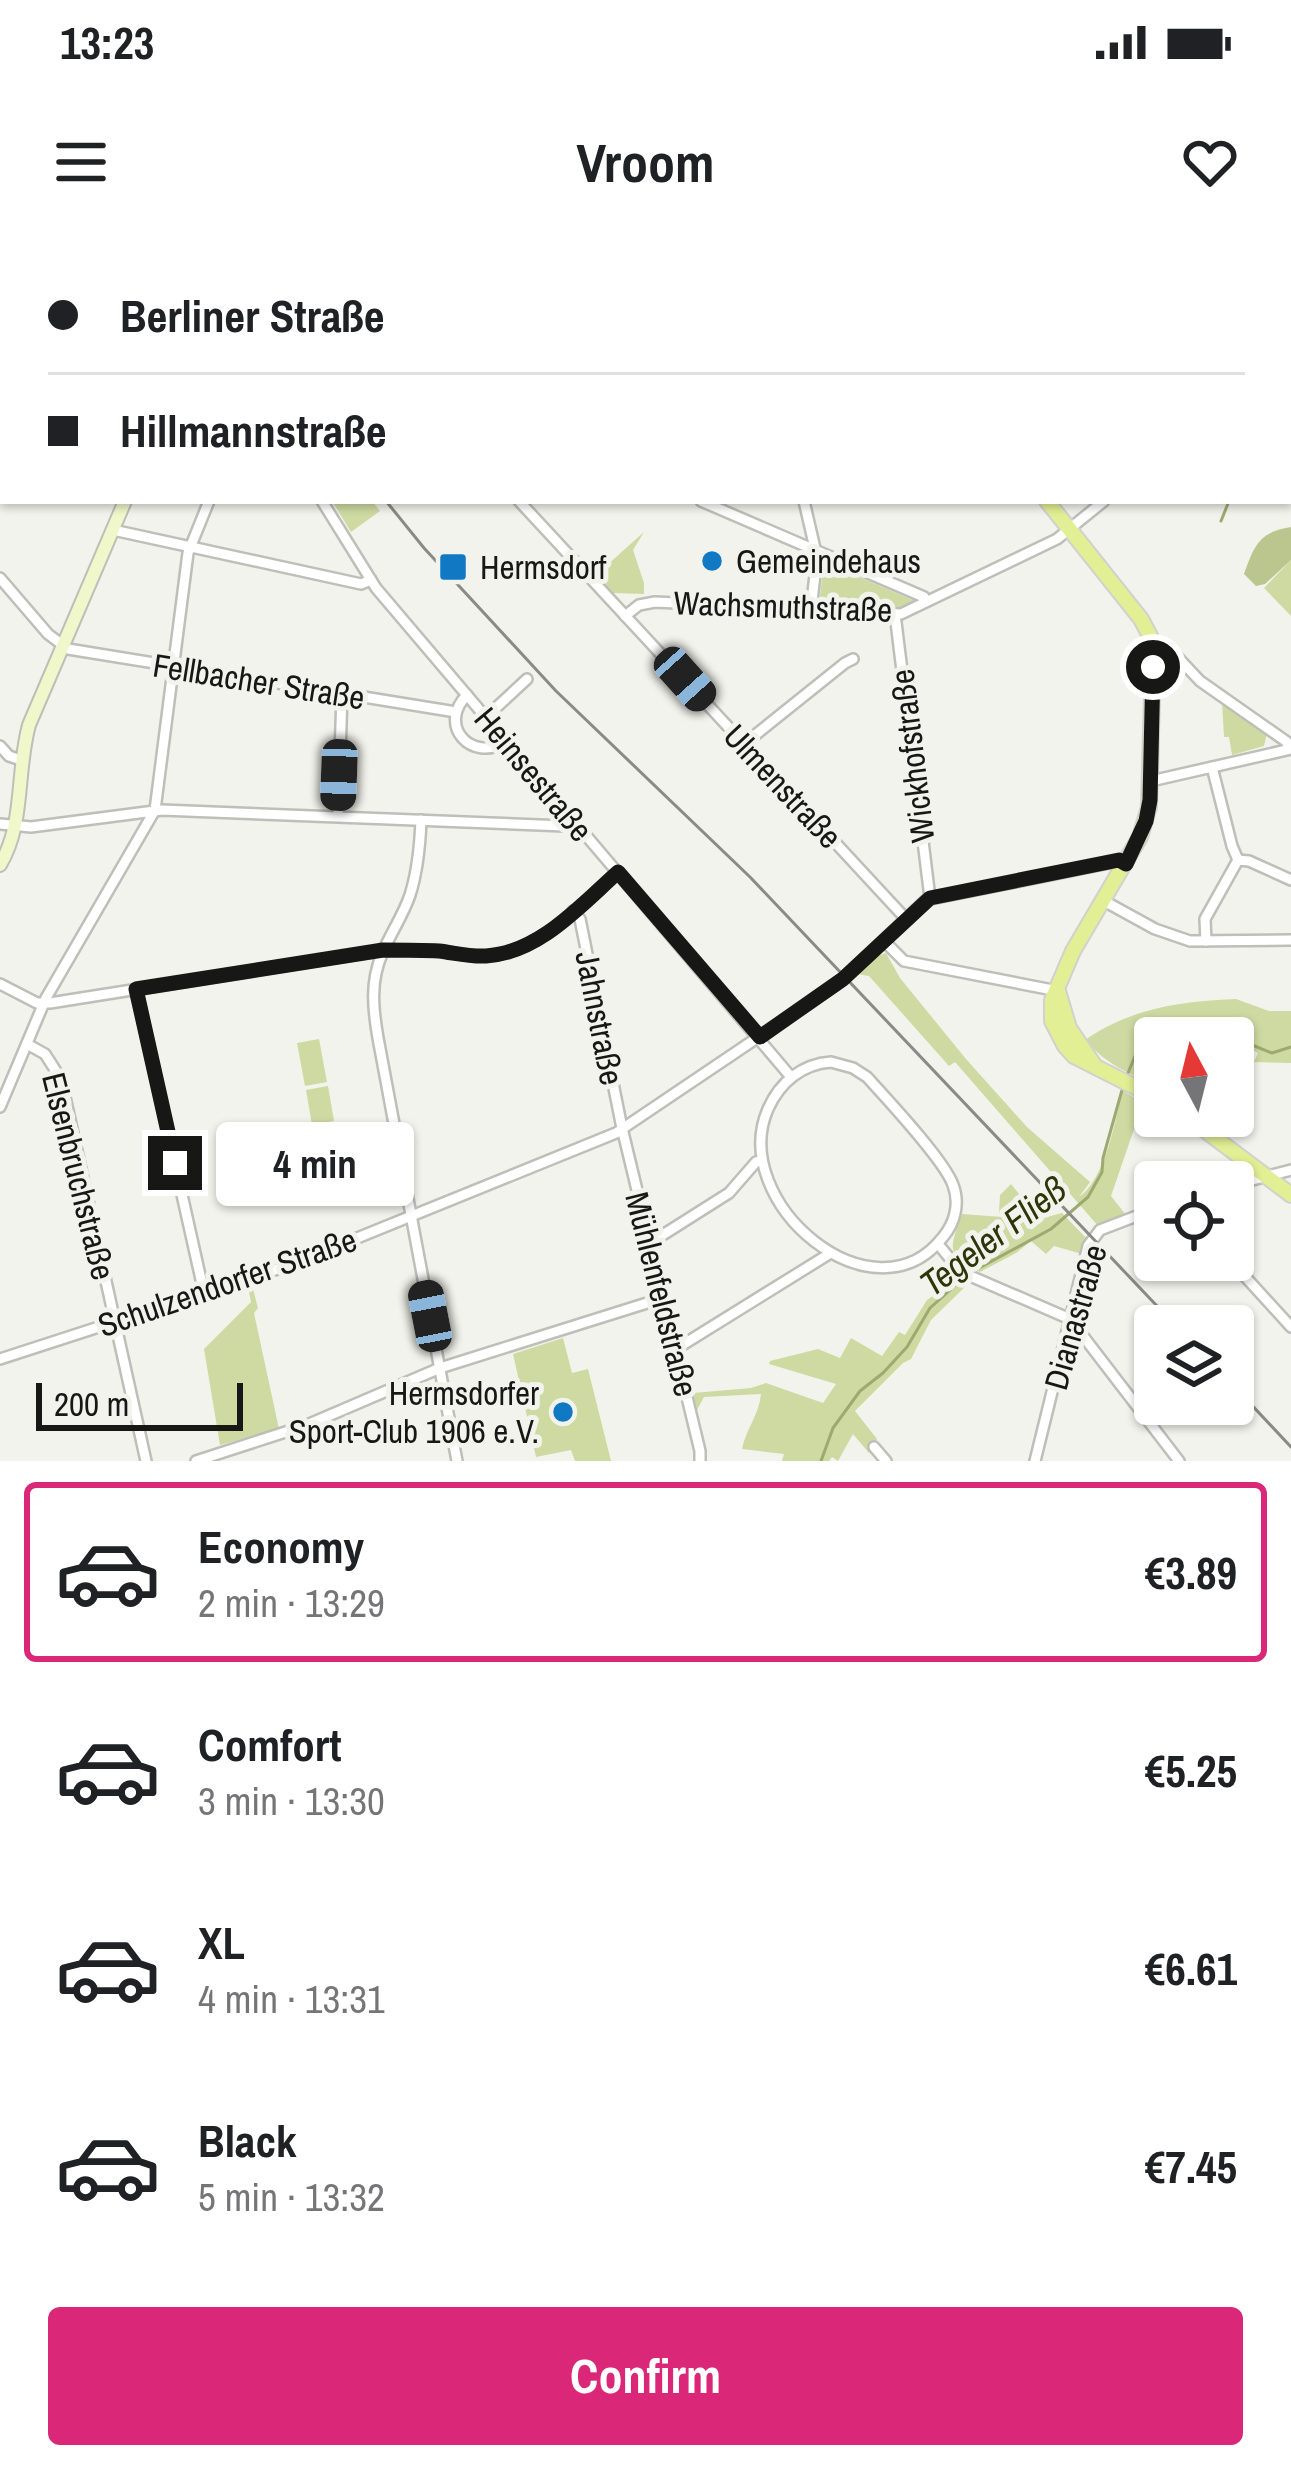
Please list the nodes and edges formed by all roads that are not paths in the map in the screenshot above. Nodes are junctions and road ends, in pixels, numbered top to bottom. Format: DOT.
graph roads {
  1 [pos="124,504"];
  2 [pos="208,504"];
  3 [pos="324,504"];
  4 [pos="522,504"];
  5 [pos="708,504"];
  6 [pos="805,504"];
  7 [pos="1049,504"];
  8 [pos="1100,504"];
  9 [pos="113,530"];
  10 [pos="1070,530"];
  11 [pos="190,546"];
  12 [pos="816,550"];
  13 [pos="0,578"];
  14 [pos="371,580"];
  15 [pos="926,602"];
  16 [pos="812,610"];
  17 [pos="895,614"];
  18 [pos="625,616"];
  19 [pos="62,646"];
  20 [pos="1169,649"];
  21 [pos="854,659"];
  22 [pos="175,667"];
  23 [pos="527,679"];
  24 [pos="342,694"];
  25 [pos="467,695"];
  26 [pos="456,712"];
  27 [pos="485,718"];
  28 [pos="506,742"];
  29 [pos="744,744"];
  30 [pos="0,746"];
  31 [pos="1289,748"];
  32 [pos="21,760"];
  33 [pos="1212,767"];
  34 [pos="1151,781"];
  35 [pos="155,810"];
  36 [pos="338,816"];
  37 [pos="422,820"];
  38 [pos="573,820"];
  39 [pos="0,824"];
  40 [pos="16,827"];
  41 [pos="1238,860"];
  42 [pos="1126,864"];
  43 [pos="0,865"];
  44 [pos="618,872"];
  45 [pos="1291,880"];
  46 [pos="930,898"];
  47 [pos="1104,901"];
  48 [pos="574,911"];
  49 [pos="906,919"];
  50 [pos="1291,940"];
  51 [pos="1206,941"];
  52 [pos="882,942"];
  53 [pos="383,950"];
  54 [pos="0,984"];
  55 [pos="136,989"];
  56 [pos="1058,991"];
  57 [pos="44,1003"];
  58 [pos="760,1037"];
  59 [pos="27,1044"];
  60 [pos="791,1077"];
  61 [pos="1134,1087"];
  62 [pos="0,1107"];
  63 [pos="622,1128"];
  64 [pos="1214,1137"];
  65 [pos="761,1161"];
  66 [pos="1291,1170"];
  67 [pos="1265,1175"];
  68 [pos="1254,1178"];
  69 [pos="1291,1195"];
  70 [pos="412,1216"];
  71 [pos="1134,1216"];
  72 [pos="650,1244"];
  73 [pos="938,1244"];
  74 [pos="830,1254"];
  75 [pos="1249,1281"];
  76 [pos="204,1293"];
  77 [pos="664,1298"];
  78 [pos="1070,1319"];
  79 [pos="116,1322"];
  80 [pos="1291,1327"];
  81 [pos="676,1349"];
  82 [pos="0,1359"];
  83 [pos="440,1368"];
  84 [pos="874,1447"];
  85 [pos="146,1461"];
  86 [pos="196,1461"];
  87 [pos="457,1461"];
  88 [pos="700,1461"];
  89 [pos="886,1461"];
  90 [pos="1035,1461"];
  91 [pos="1179,1461"];
  1 -- 9 [label="main road"];
  2 -- 11 [label="street"];
  3 -- 14 [label="street, Heinsestraße"];
  4 -- 18 [label="street, Ulmenstraße"];
  5 -- 12 [label="street"];
  6 -- 12 [label="street"];
  7 -- 10 [label="main road"];
  8 -- 10 [label="street, Wachsmuthstraße"];
  9 -- 11 [label="street"];
  9 -- 19 [label="main road"];
  10 -- 15 [label="street, Wachsmuthstraße"];
  10 -- 34 [label="main road"];
  11 -- 14 [label="street"];
  11 -- 22 [label="street"];
  12 -- 15 [label="street"];
  12 -- 16 [label="street"];
  13 -- 19 [label="street"];
  14 -- 25 [label="street, Heinsestraße"];
  15 -- 17 [label="street, Wachsmuthstraße"];
  16 -- 17 [label="street, Wachsmuthstraße"];
  16 -- 18 [label="street, Wachsmuthstraße"];
  17 -- 46 [label="street, Wickhofstraße"];
  18 -- 29 [label="street, Ulmenstraße"];
  19 -- 22 [label="street, Fellbacher Straße"];
  19 -- 32 [label="main road"];
  20 -- 31 [label="street"];
  21 -- 29 [label="street"];
  22 -- 24 [label="street, Fellbacher Straße"];
  22 -- 35 [label="street"];
  23 -- 27 [label="street"];
  24 -- 26 [label="street, Fellbacher Straße"];
  24 -- 36 [label="street"];
  25 -- 26 [label="street"];
  25 -- 27 [label="street, Heinsestraße"];
  26 -- 28 [label="street"];
  27 -- 28 [label="street, Heinsestraße"];
  28 -- 38 [label="street, Heinsestraße"];
  29 -- 49 [label="street, Ulmenstraße"];
  30 -- 32 [label="street"];
  31 -- 33 [label="street"];
  32 -- 40 [label="main road"];
  33 -- 34 [label="street"];
  33 -- 41 [label="street"];
  34 -- 42 [label="main road"];
  35 -- 36 [label="street"];
  35 -- 40 [label="street"];
  35 -- 57 [label="street"];
  36 -- 37 [label="street"];
  37 -- 38 [label="street"];
  37 -- 53 [label="street"];
  38 -- 44 [label="street, Heinsestraße"];
  39 -- 40 [label="street"];
  40 -- 43 [label="main road"];
  41 -- 45 [label="street"];
  41 -- 51 [label="street"];
  42 -- 46 [label="street"];
  42 -- 47 [label="main road"];
  44 -- 48 [label="street"];
  44 -- 58 [label="street, Heinsestraße"];
  46 -- 49 [label="street, Schulzendorfer Straße"];
  47 -- 51 [label="street"];
  47 -- 56 [label="main road"];
  48 -- 53 [label="street"];
  48 -- 63 [label="street, Jahnstraße"];
  49 -- 52 [label="street, Schulzendorfer Straße"];
  50 -- 51 [label="street"];
  52 -- 56 [label="street"];
  52 -- 58 [label="street, Schulzendorfer Straße"];
  53 -- 55 [label="street"];
  53 -- 70 [label="street"];
  54 -- 57 [label="street"];
  55 -- 57 [label="street"];
  55 -- 76 [label="street"];
  56 -- 61 [label="main road"];
  57 -- 59 [label="street"];
  58 -- 60 [label="street, Heinsestraße"];
  58 -- 63 [label="street, Schulzendorfer Straße"];
  59 -- 62 [label="street"];
  59 -- 79 [label="street, Elsenbruchstraße"];
  60 -- 65 [label="street"];
  60 -- 73 [label="street"];
  63 -- 70 [label="street, Schulzendorfer Straße"];
  63 -- 72 [label="street, Mühlenfeldstraße"];
  64 -- 67 [label="main road"];
  65 -- 72 [label="street"];
  65 -- 74 [label="street"];
  66 -- 67 [label="street"];
  67 -- 68 [label="street"];
  67 -- 69 [label="main road"];
  70 -- 76 [label="street, Schulzendorfer Straße"];
  70 -- 83 [label="street"];
  71 -- 78 [label="street, Dianastraße"];
  72 -- 77 [label="street, Mühlenfeldstraße"];
  73 -- 74 [label="street"];
  73 -- 78 [label="street"];
  74 -- 81 [label="street"];
  75 -- 80 [label="street"];
  76 -- 79 [label="street, Schulzendorfer Straße"];
  77 -- 81 [label="street, Mühlenfeldstraße"];
  77 -- 83 [label="street"];
  78 -- 90 [label="street, Dianastraße"];
  78 -- 91 [label="street"];
  79 -- 82 [label="street, Schulzendorfer Straße"];
  79 -- 85 [label="street, Elsenbruchstraße"];
  81 -- 88 [label="street, Mühlenfeldstraße"];
  83 -- 86 [label="street"];
  83 -- 87 [label="street"];
  84 -- 89 [label="street"];
}
